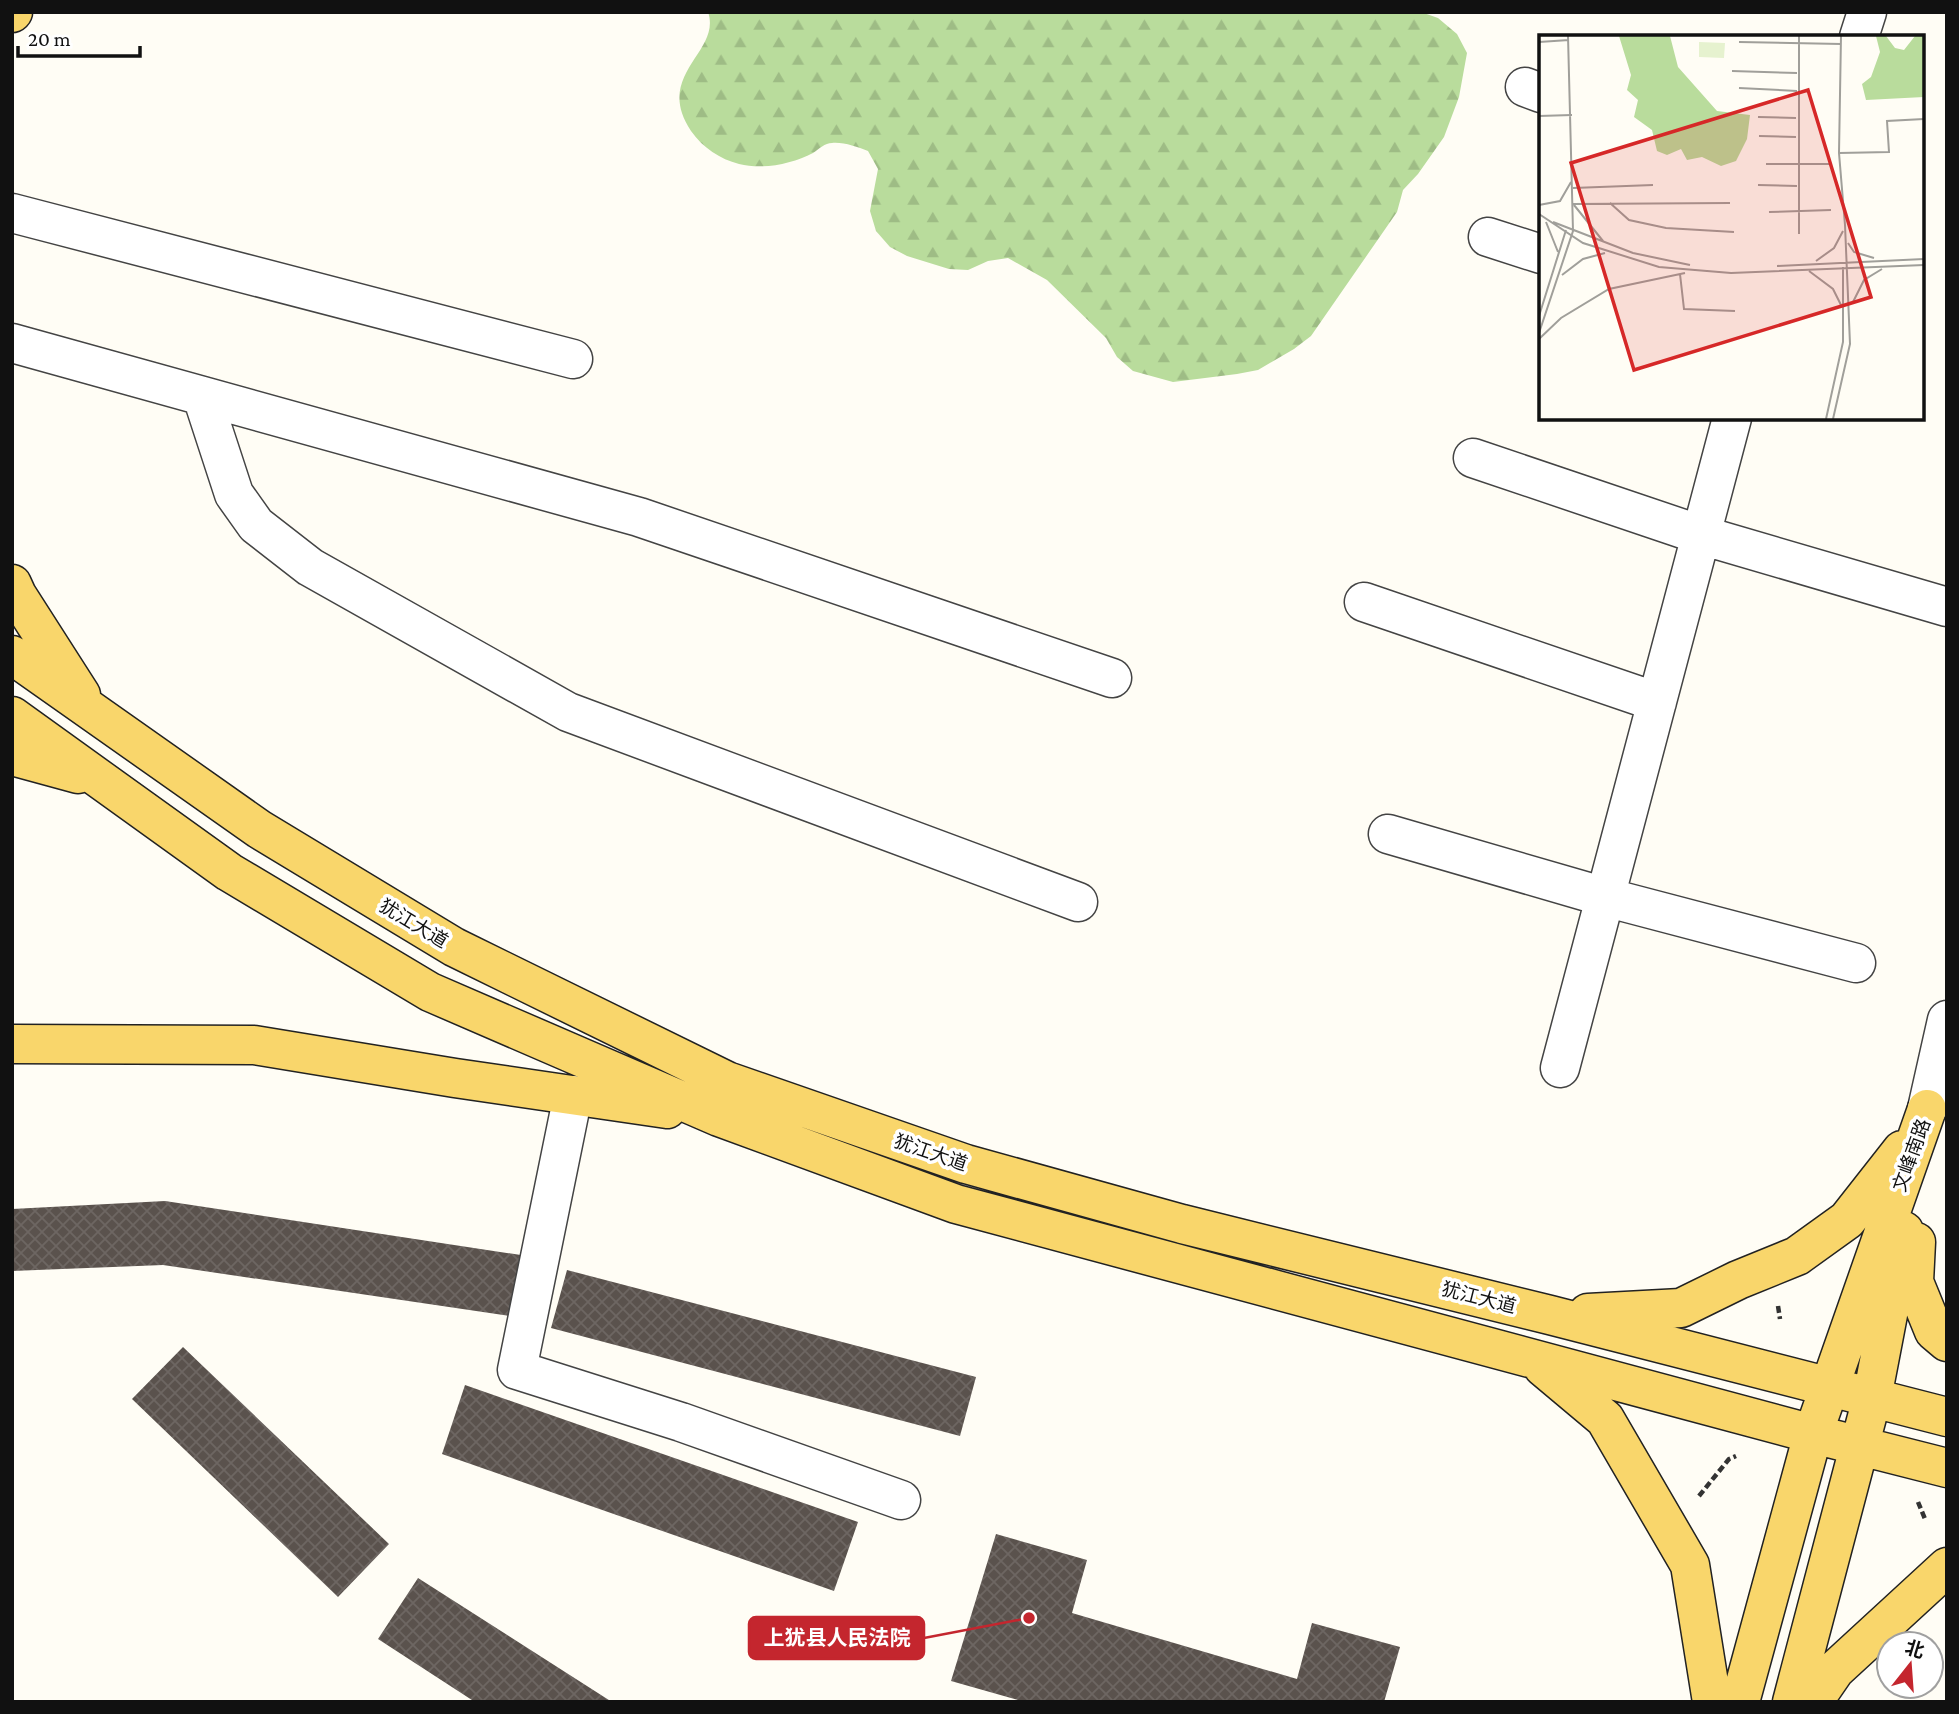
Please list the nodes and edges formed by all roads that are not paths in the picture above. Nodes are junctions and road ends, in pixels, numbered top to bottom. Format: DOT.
graph roads {
  1 [pos="1867,12"];
  2 [pos="1859,35"];
  3 [pos="12,213"];
  4 [pos="1488,237"];
  5 [pos="1539,253"];
  6 [pos="12,343"];
  7 [pos="573,359"];
  8 [pos="202,396"];
  9 [pos="1731,420"];
  10 [pos="1473,458"];
  11 [pos="1702,535"];
  12 [pos="12,584"];
  13 [pos="1364,602"];
  14 [pos="1947,607"];
  15 [pos="12,655"];
  16 [pos="1112,678"];
  17 [pos="1657,702"];
  18 [pos="92,711"];
  19 [pos="12,716"];
  20 [pos="12,756"];
  21 [pos="101,780"];
  22 [pos="1388,834"];
  23 [pos="1605,897"];
  24 [pos="1078,902"];
  25 [pos="1856,964"];
  26 [pos="1947,1020"];
  27 [pos="12,1044"];
  28 [pos="1560,1068"];
  29 [pos="573,1095"];
  30 [pos="719,1117"];
  31 [pos="1923,1122"];
  32 [pos="1550,1315"];
  33 [pos="1947,1342"];
  34 [pos="1534,1359"];
  35 [pos="1829,1387"];
  36 [pos="1872,1398"];
  37 [pos="1947,1417"];
  38 [pos="1813,1434"];
  39 [pos="1861,1447"];
  40 [pos="1947,1468"];
  41 [pos="901,1500"];
  42 [pos="1947,1567"];
  43 [pos="1712,1702"];
  44 [pos="1740,1702"];
  45 [pos="1792,1702"];
  46 [pos="1813,1702"];
  1 -- 2 [label="street"];
  3 -- 7 [label="street"];
  4 -- 5 [label="street"];
  6 -- 8 [label="street"];
  8 -- 16 [label="street"];
  8 -- 24 [label="street"];
  9 -- 11 [label="street"];
  10 -- 11 [label="street"];
  11 -- 14 [label="street"];
  11 -- 17 [label="street"];
  12 -- 18 [label="main road"];
  13 -- 17 [label="street"];
  15 -- 18 [label="main road, 犹江大道"];
  17 -- 23 [label="street"];
  18 -- 32 [label="main road, 犹江大道"];
  19 -- 21 [label="main road, 犹江大道"];
  20 -- 21 [label="main road"];
  21 -- 30 [label="main road, 犹江大道"];
  22 -- 23 [label="street"];
  23 -- 25 [label="street"];
  23 -- 28 [label="street"];
  26 -- 31 [label="street"];
  27 -- 29 [label="main road"];
  29 -- 30 [label="main road"];
  29 -- 41 [label="street"];
  30 -- 34 [label="main road, 犹江大道"];
  31 -- 32 [label="main road"];
  31 -- 33 [label="main road"];
  31 -- 35 [label="main road, 文峰南路"];
  31 -- 36 [label="main road, 文峰南路"];
  32 -- 35 [label="main road, 犹江大道"];
  34 -- 38 [label="main road, 犹江大道"];
  34 -- 43 [label="main road"];
  35 -- 36 [label="main road, 犹江大道"];
  35 -- 38 [label="main road, 文峰南路"];
  36 -- 37 [label="main road, 犹江大道"];
  36 -- 39 [label="main road, 文峰南路"];
  38 -- 39 [label="main road, 犹江大道"];
  38 -- 44 [label="main road, 文峰南路"];
  39 -- 40 [label="main road, 犹江大道"];
  39 -- 45 [label="main road, 文峰南路"];
  42 -- 46 [label="main road"];
}
